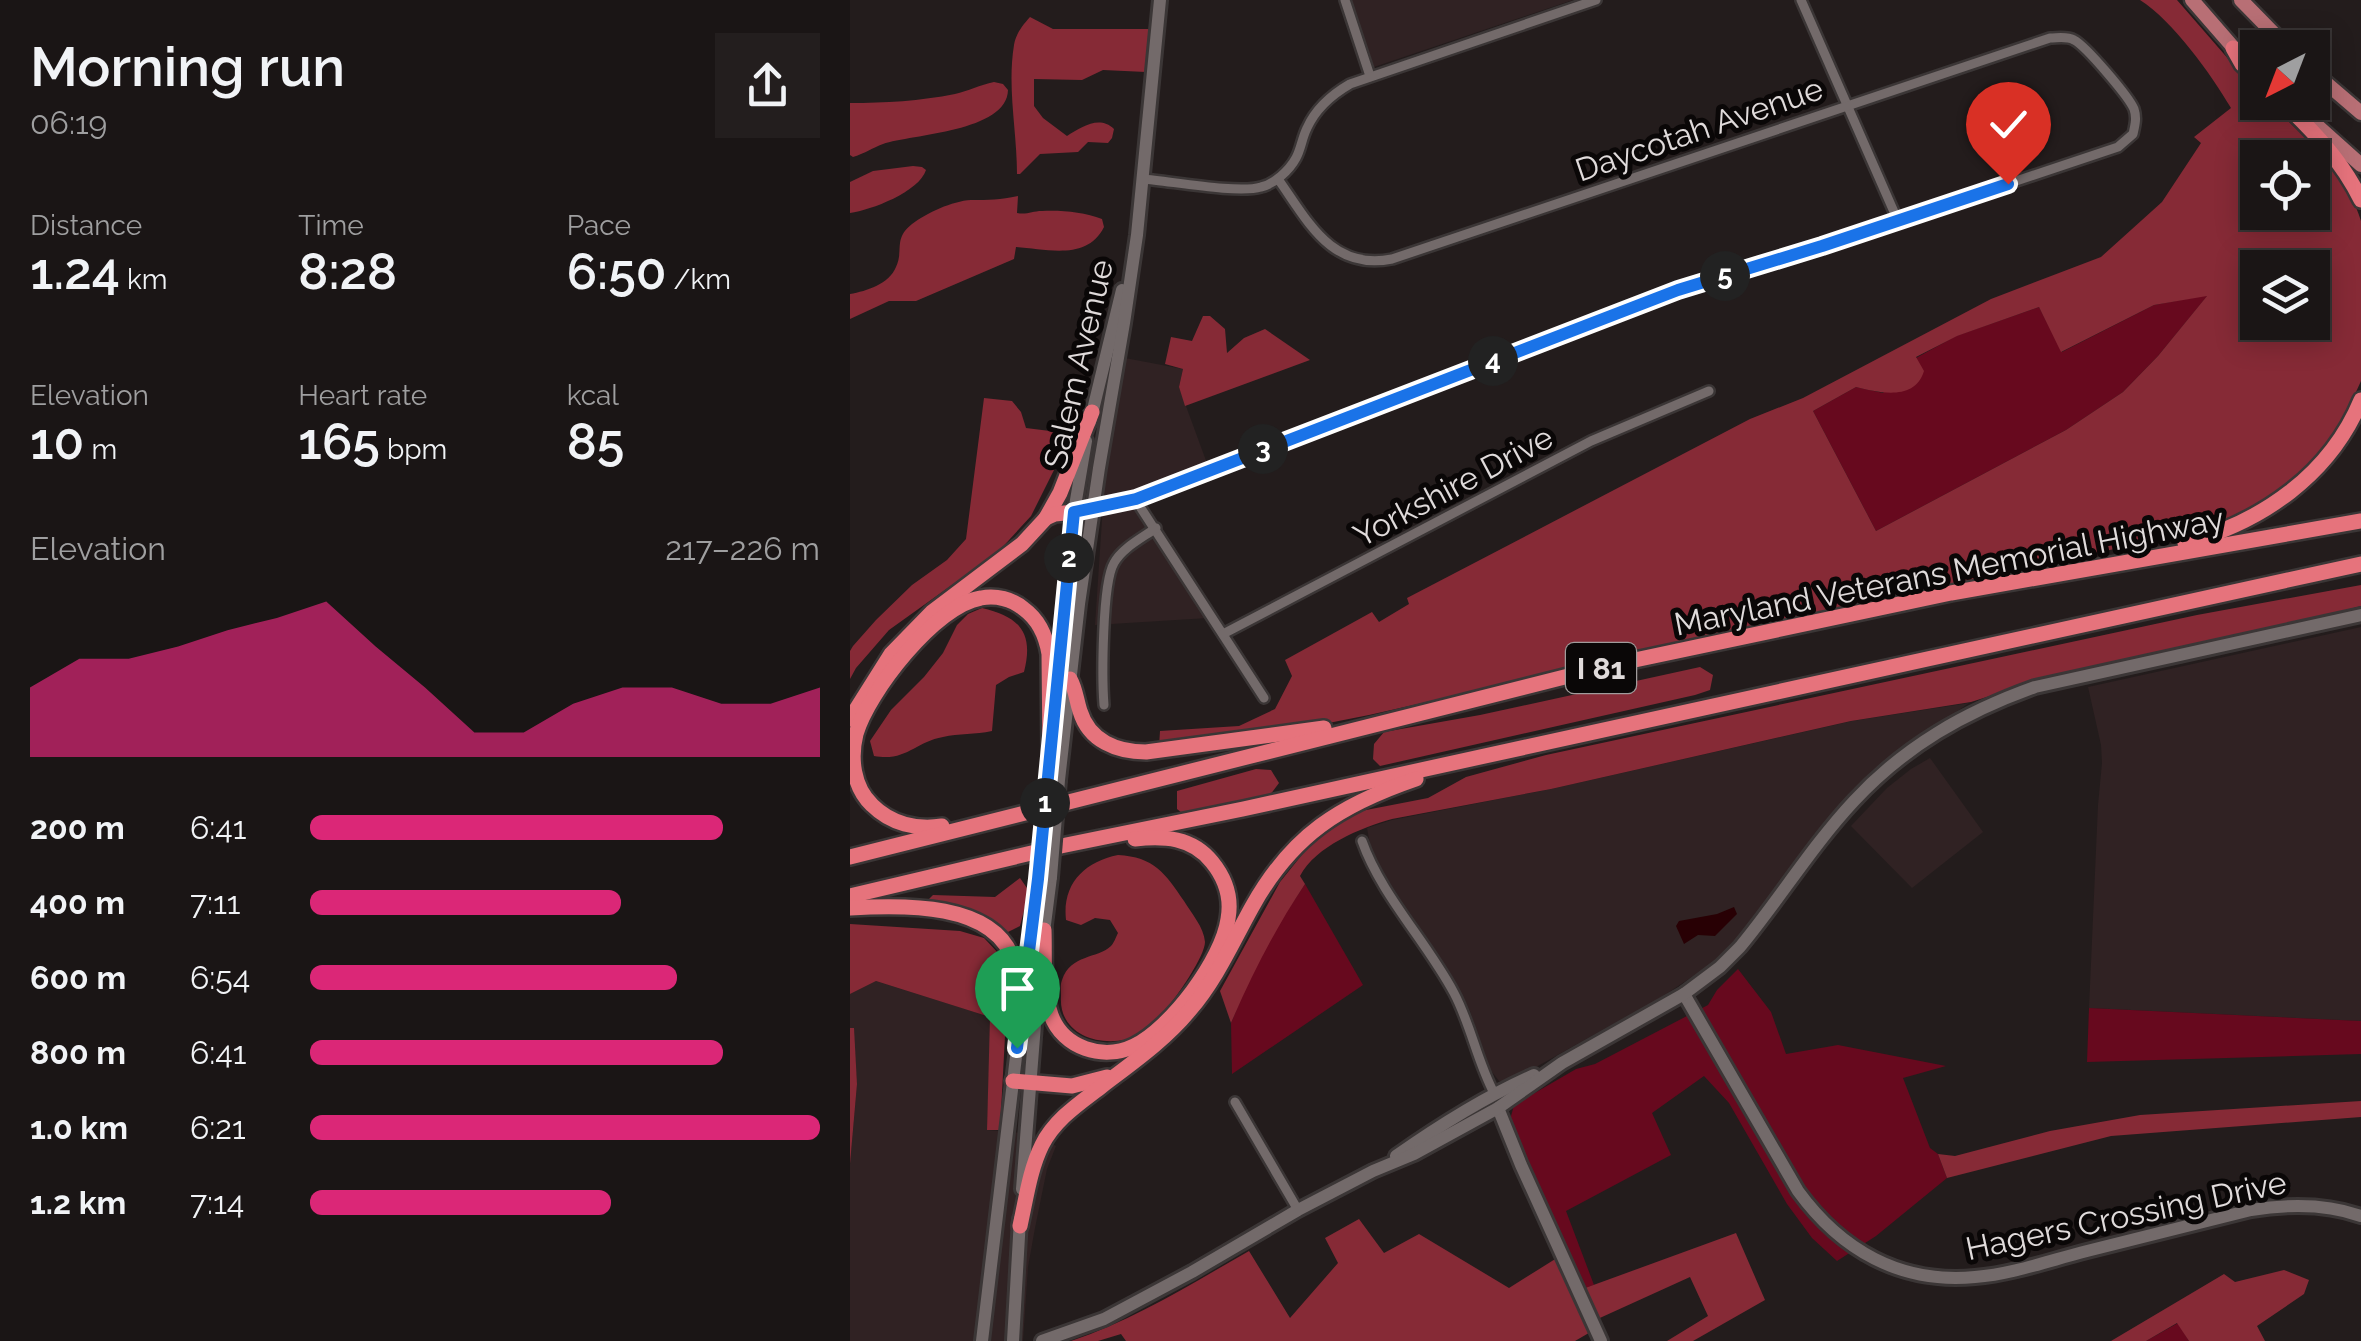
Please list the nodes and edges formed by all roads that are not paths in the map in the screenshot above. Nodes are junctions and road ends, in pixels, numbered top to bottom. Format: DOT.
graph roads {
  1 [pos="1160,0"];
  2 [pos="1345,0"];
  3 [pos="1596,0"];
  4 [pos="1801,0"];
  5 [pos="2192,0"];
  6 [pos="2241,0"];
  7 [pos="2256,0"];
  8 [pos="2201,7"];
  9 [pos="2270,30"];
  10 [pos="2274,30"];
  11 [pos="2233,48"];
  12 [pos="2240,60"];
  13 [pos="1370,76"];
  14 [pos="2330,87"];
  15 [pos="1846,106"];
  16 [pos="2361,114"];
  17 [pos="2301,120"];
  18 [pos="2312,120"];
  19 [pos="2361,165"];
  20 [pos="1143,178"];
  21 [pos="1278,179"];
  22 [pos="2361,200"];
  23 [pos="1898,221"];
  24 [pos="1136,235"];
  25 [pos="1709,391"];
  26 [pos="2361,400"];
  27 [pos="1092,412"];
  28 [pos="1136,499"];
  29 [pos="1092,509"];
  30 [pos="1074,512"];
  31 [pos="1046,518"];
  32 [pos="2361,521"];
  33 [pos="1156,528"];
  34 [pos="2361,566"];
  35 [pos="2084,569"];
  36 [pos="2361,615"];
  37 [pos="1223,634"];
  38 [pos="1070,678"];
  39 [pos="1264,698"];
  40 [pos="1104,705"];
  41 [pos="1412,715"];
  42 [pos="850,718"];
  43 [pos="1535,744"];
  44 [pos="1050,753"];
  45 [pos="1053,782"];
  46 [pos="1030,811"];
  47 [pos="1362,841"];
  48 [pos="1061,846"];
  49 [pos="850,858"];
  50 [pos="1044,878"];
  51 [pos="850,896"];
  52 [pos="850,908"];
  53 [pos="1044,930"];
  54 [pos="1684,994"];
  55 [pos="1017,1048"];
  56 [pos="1562,1063"];
  57 [pos="1120,1072"];
  58 [pos="1533,1076"];
  59 [pos="1012,1081"];
  60 [pos="1030,1084"];
  61 [pos="1494,1093"];
  62 [pos="1235,1102"];
  63 [pos="1498,1108"];
  64 [pos="1438,1126"];
  65 [pos="1374,1172"];
  66 [pos="1298,1210"];
  67 [pos="2361,1216"];
  68 [pos="1020,1226"];
  69 [pos="982,1341"];
  70 [pos="1013,1341"];
  71 [pos="1042,1341"];
  72 [pos="1601,1341"];
  1 -- 20 [label="street, Salem Avenue"];
  2 -- 13 [label="street"];
  3 -- 13 [label="street"];
  4 -- 15 [label="street"];
  5 -- 8 [label="main road"];
  6 -- 9 [label="main road"];
  7 -- 10 [label="main road"];
  8 -- 11 [label="main road"];
  11 -- 12 [label="highway"];
  13 -- 21 [label="street"];
  14 -- 16 [label="main road"];
  15 -- 21 [label="street, Daycotah Avenue"];
  15 -- 23 [label="street"];
  15 -- 23 [label="street, Daycotah Avenue"];
  17 -- 22 [label="highway"];
  18 -- 19 [label="main road"];
  20 -- 21 [label="street"];
  20 -- 24 [label="street, Salem Avenue"];
  23 -- 28 [label="street"];
  24 -- 27 [label="street, Salem Avenue"];
  24 -- 29 [label="street, Salem Avenue"];
  25 -- 37 [label="street, Yorkshire Drive"];
  26 -- 35 [label="highway"];
  27 -- 30 [label="street, Salem Avenue"];
  27 -- 31 [label="highway"];
  28 -- 29 [label="street"];
  28 -- 33 [label="street"];
  29 -- 30 [label="street"];
  29 -- 38 [label="street, Salem Avenue"];
  30 -- 31 [label="highway"];
  30 -- 44 [label="street, Salem Avenue"];
  31 -- 42 [label="highway"];
  32 -- 35 [label="highway, Maryland Veterans Memorial Highway / I 81"];
  33 -- 37 [label="street"];
  33 -- 40 [label="street"];
  34 -- 43 [label="highway, I 81"];
  35 -- 41 [label="highway, Maryland Veterans Memorial Highway / I 81"];
  36 -- 54 [label="street"];
  37 -- 39 [label="street"];
  38 -- 41 [label="highway"];
  38 -- 45 [label="street, Salem Avenue"];
  41 -- 46 [label="highway, Maryland Veterans Memorial Highway / I 81"];
  43 -- 48 [label="highway, I 81"];
  43 -- 57 [label="highway"];
  44 -- 45 [label="street, Salem Avenue"];
  44 -- 46 [label="highway"];
  45 -- 50 [label="street, Salem Avenue, bridge"];
  46 -- 49 [label="highway, Maryland Veterans Memorial Highway / I 81"];
  47 -- 61 [label="street"];
  48 -- 51 [label="highway, I 81"];
  48 -- 53 [label="highway"];
  50 -- 53 [label="street, Salem Avenue"];
  50 -- 55 [label="street, Salem Avenue"];
  52 -- 55 [label="highway"];
  53 -- 60 [label="street, Salem Avenue"];
  54 -- 56 [label="street"];
  54 -- 67 [label="street, Hagers Crossing Drive"];
  55 -- 59 [label="street, Salem Avenue"];
  56 -- 58 [label="street"];
  56 -- 63 [label="street"];
  57 -- 60 [label="highway"];
  57 -- 68 [label="highway"];
  58 -- 61 [label="street"];
  58 -- 63 [label="street"];
  59 -- 60 [label="highway"];
  59 -- 69 [label="street, Salem Avenue"];
  60 -- 68 [label="street, Salem Avenue"];
  61 -- 64 [label="street"];
  62 -- 66 [label="street"];
  63 -- 64 [label="street"];
  63 -- 65 [label="street"];
  63 -- 72 [label="street"];
  64 -- 65 [label="street"];
  65 -- 66 [label="street"];
  66 -- 71 [label="street"];
  68 -- 70 [label="street, Salem Avenue"];
}
